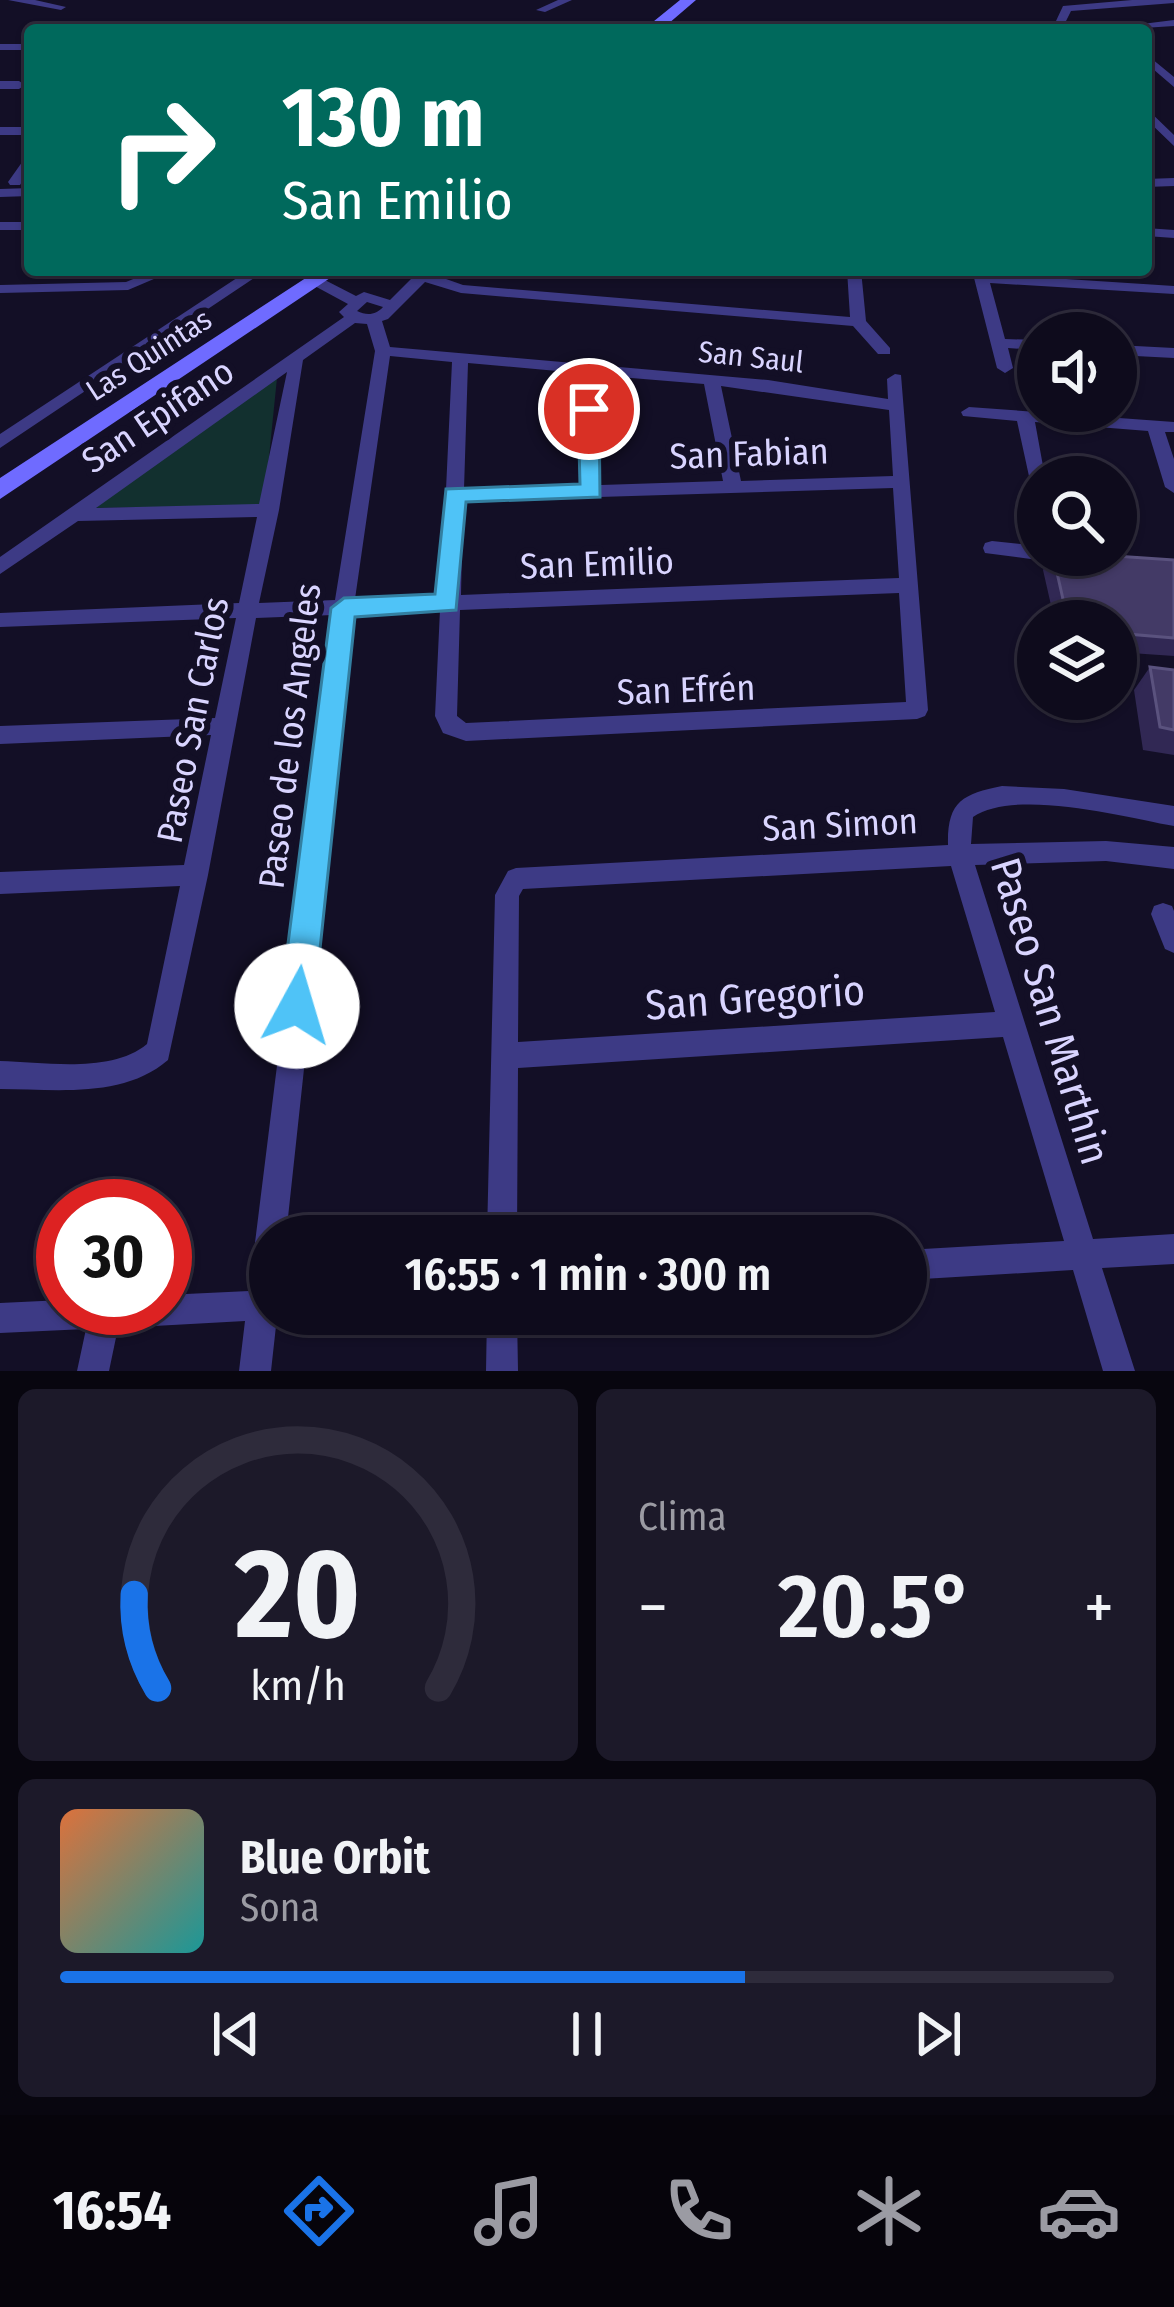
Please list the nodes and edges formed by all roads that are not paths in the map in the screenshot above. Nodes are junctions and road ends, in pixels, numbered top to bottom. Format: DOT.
graph roads {
  1 [pos="13,0"];
  2 [pos="568,0"];
  3 [pos="689,0"];
  4 [pos="1174,0"];
  5 [pos="61,7"];
  6 [pos="541,10"];
  7 [pos="659,24"];
  8 [pos="1063,24"];
  9 [pos="1152,63"];
  10 [pos="1174,83"];
  11 [pos="0,85"];
  12 [pos="19,85"];
  13 [pos="1152,118"];
  14 [pos="1174,142"];
  15 [pos="153,276"];
  16 [pos="250,276"];
  17 [pos="322,276"];
  18 [pos="325,276"];
  19 [pos="413,276"];
  20 [pos="429,276"];
  21 [pos="854,276"];
  22 [pos="981,276"];
  23 [pos="1004,276"];
  24 [pos="0,290"];
  25 [pos="1174,290"];
  26 [pos="369,308"];
  27 [pos="858,322"];
  28 [pos="999,343"];
  29 [pos="1017,344"];
  30 [pos="383,351"];
  31 [pos="884,351"];
  32 [pos="1137,351"];
  33 [pos="1174,353"];
  34 [pos="460,358"];
  35 [pos="297,362"];
  36 [pos="587,368"];
  37 [pos="1005,368"];
  38 [pos="895,379"];
  39 [pos="711,380"];
  40 [pos="896,406"];
  41 [pos="969,412"];
  42 [pos="1017,415"];
  43 [pos="1164,426"];
  44 [pos="0,442"];
  45 [pos="902,482"];
  46 [pos="733,487"];
  47 [pos="1174,487"];
  48 [pos="0,490"];
  49 [pos="592,491"];
  50 [pos="454,495"];
  51 [pos="270,510"];
  52 [pos="70,515"];
  53 [pos="992,548"];
  54 [pos="1017,551"];
  55 [pos="0,567"];
  56 [pos="910,585"];
  57 [pos="447,603"];
  58 [pos="344,608"];
  59 [pos="247,610"];
  60 [pos="0,620"];
  61 [pos="225,726"];
  62 [pos="0,735"];
  63 [pos="1174,816"];
  64 [pos="960,855"];
  65 [pos="1174,858"];
  66 [pos="196,874"];
  67 [pos="0,883"];
  68 [pos="1163,914"];
  69 [pos="1174,940"];
  70 [pos="1012,1024"];
  71 [pos="502,1056"];
  72 [pos="0,1075"];
  73 [pos="273,1215"];
  74 [pos="502,1215"];
  75 [pos="1174,1249"];
  76 [pos="1084,1255"];
  77 [pos="927,1264"];
  78 [pos="249,1306"];
  79 [pos="192,1309"];
  80 [pos="36,1317"];
  81 [pos="0,1318"];
  82 [pos="101,1335"];
  83 [pos="262,1335"];
  84 [pos="502,1335"];
  85 [pos="93,1371"];
  86 [pos="255,1371"];
  87 [pos="502,1371"];
  88 [pos="1119,1371"];
  1 -- 5 [label="street"];
  2 -- 6 [label="street"];
  3 -- 7 [label="street"];
  4 -- 8 [label="street"];
  9 -- 10 [label="street"];
  11 -- 12 [label="street"];
  13 -- 14 [label="street"];
  15 -- 24 [label="street"];
  16 -- 44 [label="street, Las Quintas"];
  17 -- 48 [label="street, Las Quintas"];
  18 -- 26 [label="street"];
  19 -- 26 [label="street, San Epifano"];
  20 -- 27 [label="street"];
  21 -- 27 [label="street"];
  22 -- 28 [label="street"];
  23 -- 25 [label="street"];
  26 -- 30 [label="street, Paseo de los Angeles"];
  26 -- 35 [label="street, San Epifano"];
  27 -- 31 [label="street"];
  28 -- 29 [label="street"];
  28 -- 37 [label="street"];
  30 -- 34 [label="street, San Saul"];
  30 -- 58 [label="street, Paseo de los Angeles"];
  32 -- 33 [label="street"];
  34 -- 36 [label="street, San Saul"];
  34 -- 50 [label="street"];
  35 -- 51 [label="street, Paseo San Carlos"];
  35 -- 52 [label="street, San Epifano"];
  36 -- 39 [label="street, San Saul"];
  36 -- 49 [label="street"];
  38 -- 40 [label="street"];
  39 -- 40 [label="street, San Saul"];
  39 -- 46 [label="street"];
  40 -- 45 [label="street"];
  41 -- 42 [label="street"];
  43 -- 47 [label="street"];
  45 -- 46 [label="street, San Fabian"];
  45 -- 56 [label="street"];
  46 -- 49 [label="street, San Fabian"];
  49 -- 50 [label="street, San Fabian"];
  50 -- 57 [label="street"];
  51 -- 52 [label="street"];
  51 -- 59 [label="street, Paseo San Carlos"];
  52 -- 55 [label="street, San Epifano"];
  53 -- 54 [label="street"];
  56 -- 57 [label="street, San Emilio"];
  56 -- 57 [label="street, San Efrén"];
  57 -- 58 [label="street, San Emilio"];
  58 -- 59 [label="street, San Emilio"];
  58 -- 73 [label="street, Paseo de los Angeles"];
  59 -- 60 [label="street, San Emilio"];
  59 -- 61 [label="street, Paseo San Carlos"];
  61 -- 62 [label="street"];
  61 -- 66 [label="street, Paseo San Carlos"];
  63 -- 64 [label="street, Paseo San Marthin"];
  64 -- 65 [label="street, San Simon"];
  64 -- 70 [label="street, Paseo San Marthin"];
  64 -- 71 [label="street, San Simon"];
  66 -- 67 [label="street"];
  66 -- 72 [label="street, Paseo San Carlos"];
  68 -- 69 [label="street"];
  70 -- 71 [label="street, San Gregorio"];
  70 -- 76 [label="street, Paseo San Marthin"];
  71 -- 74 [label="street"];
  75 -- 76 [label="street"];
  76 -- 77 [label="street"];
  76 -- 88 [label="street, Paseo San Marthin"];
  78 -- 79 [label="street"];
  80 -- 81 [label="street"];
  82 -- 85 [label="street"];
  83 -- 86 [label="street, Paseo de los Angeles"];
  84 -- 87 [label="street"];
}
